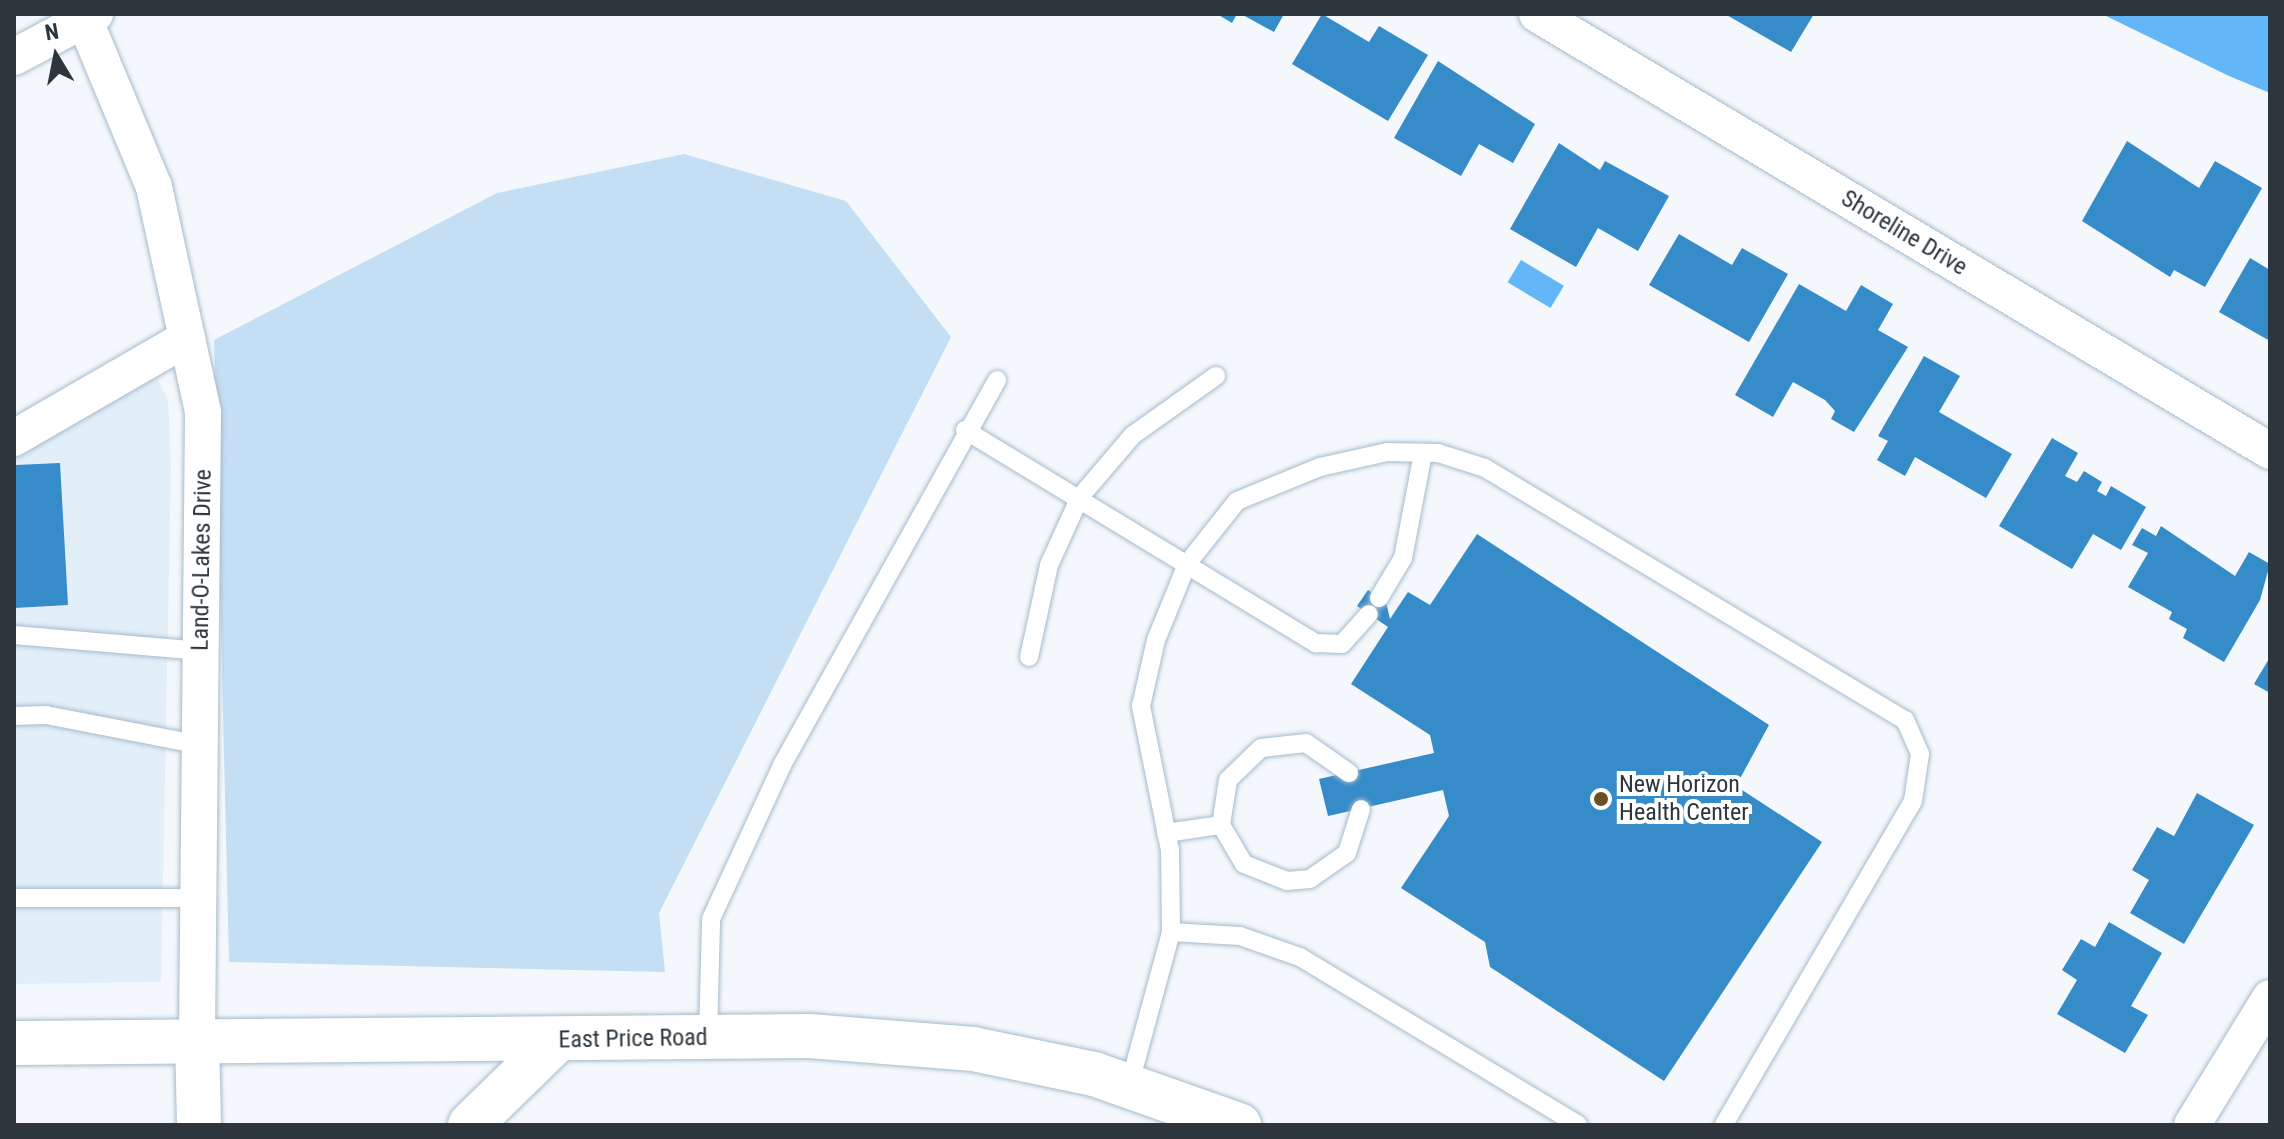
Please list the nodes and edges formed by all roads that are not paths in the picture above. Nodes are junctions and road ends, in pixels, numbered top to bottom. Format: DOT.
graph roads {
  1 [pos="1537,14"];
  2 [pos="88,16"];
  3 [pos="14,57"];
  4 [pos="187,338"];
  5 [pos="1216,376"];
  6 [pos="997,380"];
  7 [pos="965,430"];
  8 [pos="14,438"];
  9 [pos="2270,451"];
  10 [pos="1423,453"];
  11 [pos="1080,497"];
  12 [pos="1187,564"];
  13 [pos="14,635"];
  14 [pos="201,651"];
  15 [pos="1029,657"];
  16 [pos="14,716"];
  17 [pos="200,745"];
  18 [pos="1349,773"];
  19 [pos="1361,809"];
  20 [pos="1221,825"];
  21 [pos="1166,833"];
  22 [pos="14,898"];
  23 [pos="198,898"];
  24 [pos="1171,932"];
  25 [pos="2270,998"];
  26 [pos="708,1038"];
  27 [pos="197,1041"];
  28 [pos="556,1041"];
  29 [pos="14,1043"];
  30 [pos="1129,1086"];
  31 [pos="199,1125"];
  32 [pos="470,1125"];
  33 [pos="1239,1125"];
  34 [pos="1578,1125"];
  35 [pos="1724,1125"];
  36 [pos="2192,1125"];
  1 -- 9 [label="street, Shoreline Drive"];
  2 -- 3 [label="street"];
  2 -- 4 [label="street, Land-O-Lakes Drive"];
  4 -- 8 [label="street"];
  4 -- 14 [label="street, Land-O-Lakes Drive"];
  5 -- 11 [label="lane"];
  6 -- 7 [label="lane"];
  7 -- 11 [label="lane"];
  7 -- 26 [label="lane"];
  10 -- 12 [label="lane"];
  10 -- 12 [label="lane"];
  10 -- 35 [label="lane"];
  11 -- 12 [label="lane"];
  11 -- 15 [label="lane"];
  12 -- 21 [label="lane"];
  13 -- 14 [label="lane"];
  14 -- 17 [label="street, Land-O-Lakes Drive"];
  16 -- 17 [label="lane"];
  17 -- 23 [label="street, Land-O-Lakes Drive"];
  18 -- 20 [label="lane"];
  19 -- 20 [label="lane"];
  20 -- 21 [label="lane"];
  21 -- 24 [label="lane"];
  22 -- 23 [label="lane"];
  23 -- 27 [label="street, Land-O-Lakes Drive"];
  24 -- 30 [label="lane"];
  24 -- 34 [label="lane"];
  25 -- 36 [label="street"];
  26 -- 28 [label="main road, East Price Road"];
  26 -- 30 [label="main road, East Price Road"];
  27 -- 28 [label="main road, East Price Road"];
  27 -- 29 [label="main road, East Price Road"];
  27 -- 31 [label="main road, Land-O-Lakes Drive"];
  28 -- 32 [label="main road"];
  30 -- 33 [label="main road, East Price Road"];
}
